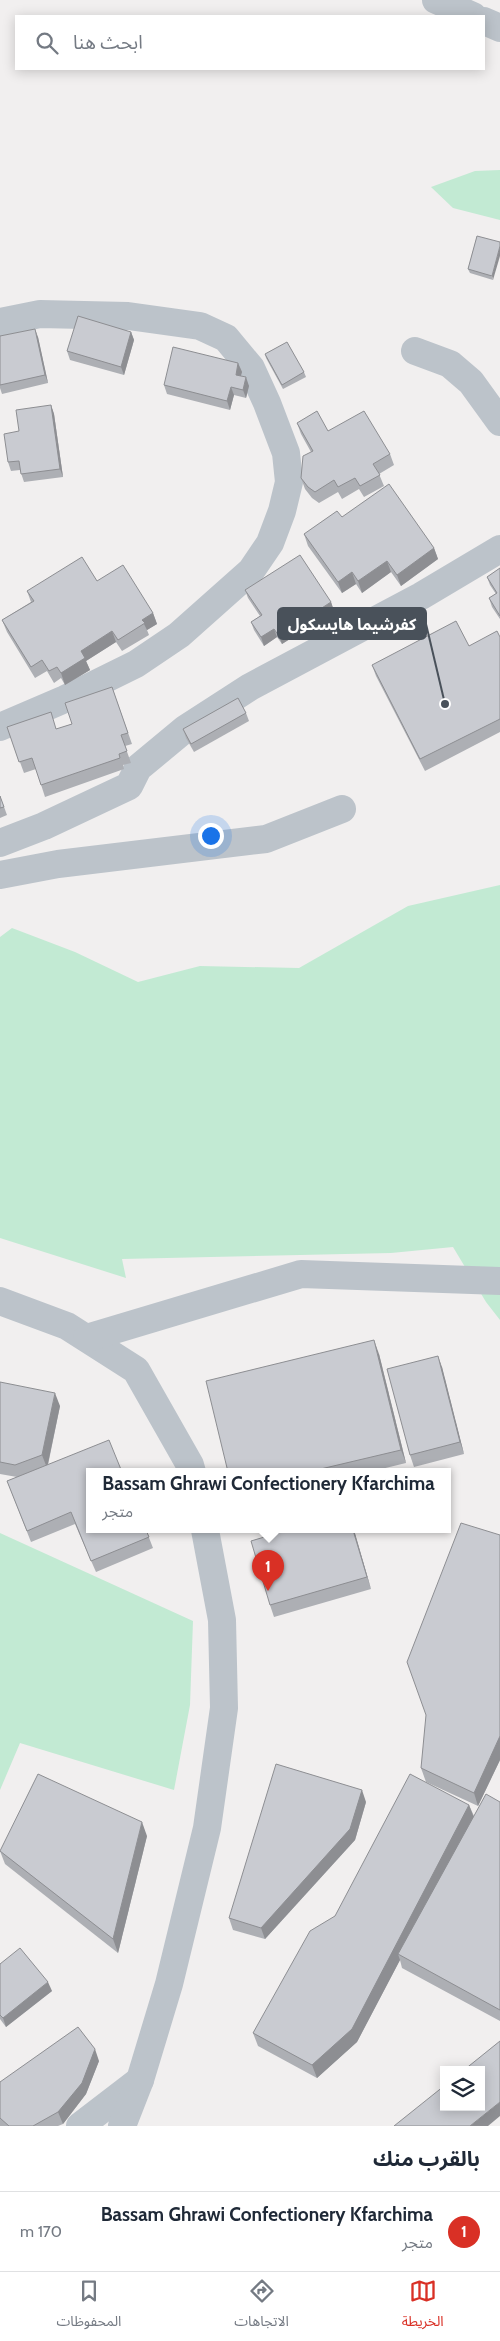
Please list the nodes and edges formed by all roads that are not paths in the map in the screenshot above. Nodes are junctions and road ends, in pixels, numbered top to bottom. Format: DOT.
graph roads {
  1 [pos="436,0"];
  2 [pos="471,15"];
  3 [pos="485,21"];
  4 [pos="500,28"];
  5 [pos="0,322"];
  6 [pos="415,352"];
  7 [pos="500,422"];
  8 [pos="500,549"];
  9 [pos="0,727"];
  10 [pos="342,809"];
  11 [pos="0,843"];
  12 [pos="0,875"];
  13 [pos="500,1281"];
  14 [pos="0,1301"];
  15 [pos="87,1338"];
  16 [pos="190,1468"];
  17 [pos="206,1533"];
  18 [pos="140,2080"];
  19 [pos="80,2126"];
  20 [pos="122,2126"];
  1 -- 2 [label="street"];
  3 -- 4 [label="street"];
  5 -- 9 [label="street"];
  6 -- 7 [label="street"];
  8 -- 11 [label="street"];
  10 -- 12 [label="street"];
  13 -- 15 [label="street"];
  14 -- 15 [label="street"];
  15 -- 16 [label="street"];
  17 -- 18 [label="street"];
  18 -- 19 [label="street"];
  18 -- 20 [label="street"];
}
